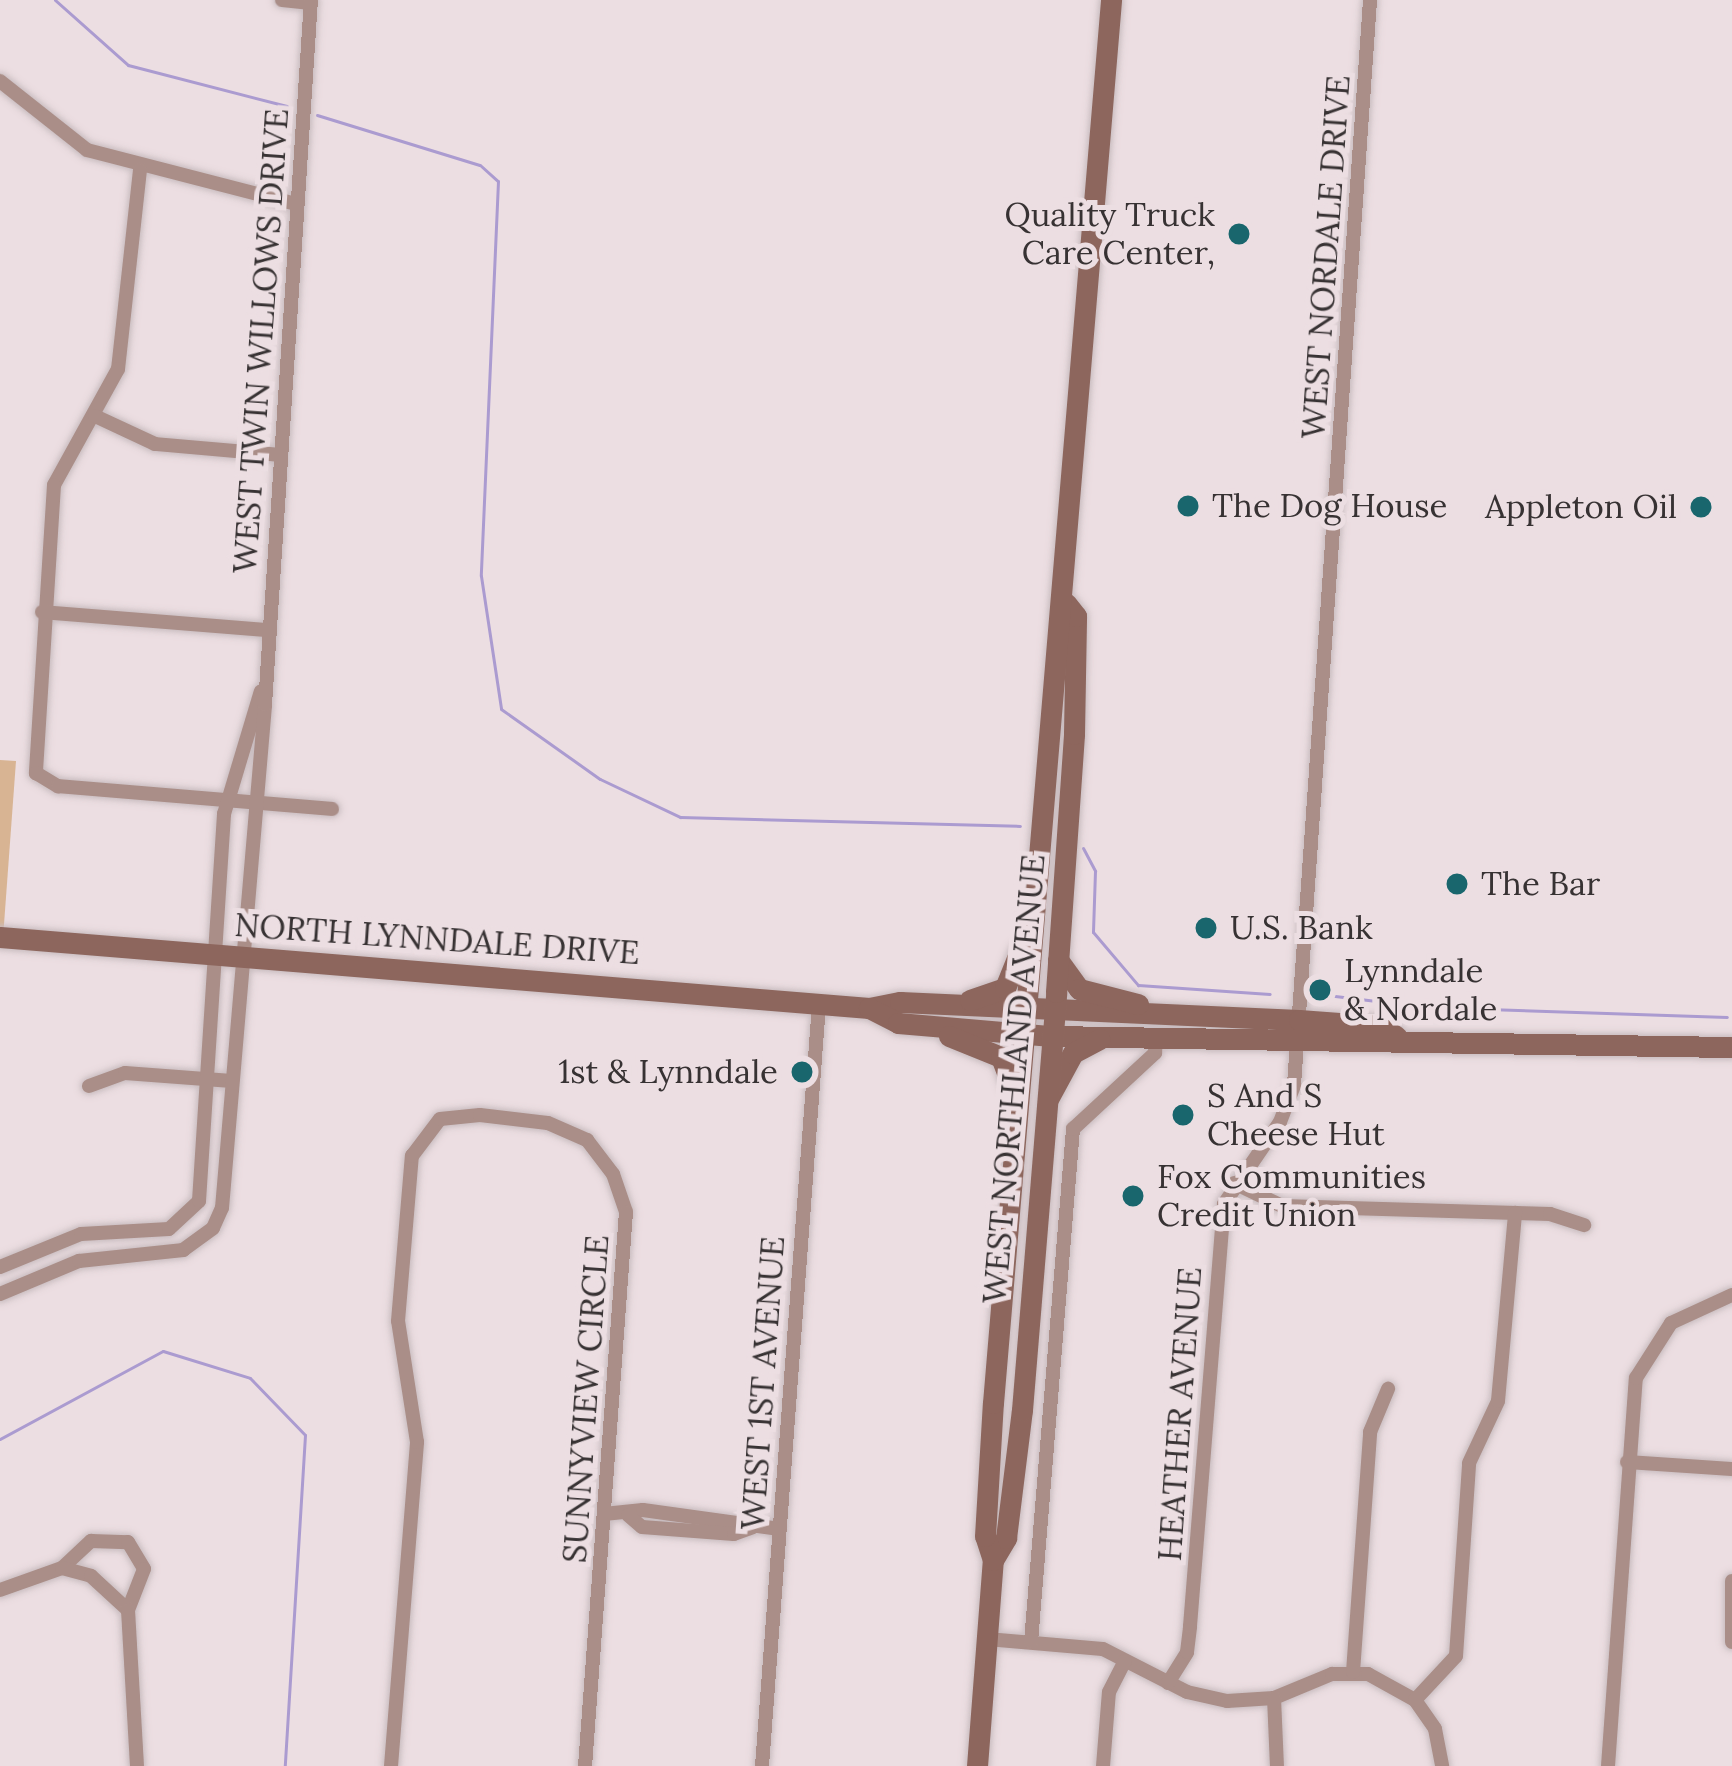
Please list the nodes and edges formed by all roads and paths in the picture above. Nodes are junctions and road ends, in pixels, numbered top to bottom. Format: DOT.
graph roads {
  1 [pos="282,0"];
  2 [pos="1111,0"];
  3 [pos="1370,0"];
  4 [pos="311,2"];
  5 [pos="0,81"];
  6 [pos="140,170"];
  7 [pos="296,204"];
  8 [pos="95,416"];
  9 [pos="280,455"];
  10 [pos="1066,603"];
  11 [pos="42,611"];
  12 [pos="268,630"];
  13 [pos="263,686"];
  14 [pos="227,802"];
  15 [pos="251,803"];
  16 [pos="332,809"];
  17 [pos="1036,867"];
  18 [pos="0,937"];
  19 [pos="228,957"];
  20 [pos="1058,960"];
  21 [pos="818,1004"];
  22 [pos="963,1006"];
  23 [pos="869,1008"];
  24 [pos="1187,1018"];
  25 [pos="1023,1022"];
  26 [pos="1053,1024"];
  27 [pos="941,1027"];
  28 [pos="1299,1032"];
  29 [pos="1106,1037"];
  30 [pos="1156,1039"];
  31 [pos="1732,1046"];
  32 [pos="208,1079"];
  33 [pos="232,1081"];
  34 [pos="89,1086"];
  35 [pos="1046,1101"];
  36 [pos="1016,1108"];
  37 [pos="1043,1141"];
  38 [pos="1071,1142"];
  39 [pos="1234,1183"];
  40 [pos="199,1201"];
  41 [pos="222,1208"];
  42 [pos="1514,1213"];
  43 [pos="1584,1225"];
  44 [pos="44,1246"];
  45 [pos="0,1267"];
  46 [pos="52,1270"];
  47 [pos="0,1294"];
  48 [pos="1732,1295"];
  49 [pos="1388,1389"];
  50 [pos="1627,1462"];
  51 [pos="1732,1468"];
  52 [pos="604,1514"];
  53 [pos="780,1529"];
  54 [pos="993,1560"];
  55 [pos="62,1568"];
  56 [pos="1732,1581"];
  57 [pos="0,1590"];
  58 [pos="128,1610"];
  59 [pos="986,1639"];
  60 [pos="1031,1642"];
  61 [pos="1732,1642"];
  62 [pos="1125,1660"];
  63 [pos="1353,1672"];
  64 [pos="1168,1683"];
  65 [pos="1274,1698"];
  66 [pos="1415,1700"];
  67 [pos="137,1766"];
  68 [pos="391,1766"];
  69 [pos="585,1766"];
  70 [pos="762,1766"];
  71 [pos="977,1766"];
  72 [pos="1102,1766"];
  73 [pos="1277,1766"];
  74 [pos="1442,1766"];
  75 [pos="1608,1766"];
  1 -- 4 [label="street"];
  2 -- 10 [label="main road, WEST NORTHLAND AVENUE"];
  3 -- 28 [label="street, WEST NORDALE DRIVE"];
  4 -- 7 [label="street, WEST TWIN WILLOWS DRIVE"];
  5 -- 6 [label="street"];
  6 -- 7 [label="street"];
  6 -- 8 [label="street"];
  7 -- 9 [label="street, WEST TWIN WILLOWS DRIVE"];
  8 -- 9 [label="street"];
  8 -- 11 [label="street"];
  9 -- 12 [label="street, WEST TWIN WILLOWS DRIVE"];
  10 -- 17 [label="main road, WEST NORTHLAND AVENUE"];
  10 -- 20 [label="main road, WEST NORTHLAND AVENUE"];
  11 -- 12 [label="street"];
  11 -- 14 [label="street"];
  12 -- 13 [label="street, WEST TWIN WILLOWS DRIVE"];
  13 -- 14 [label="street, WEST TWIN WILLOWS DRIVE"];
  13 -- 15 [label="street, WEST TWIN WILLOWS DRIVE"];
  14 -- 15 [label="street"];
  14 -- 19 [label="street, WEST TWIN WILLOWS DRIVE"];
  15 -- 16 [label="street"];
  15 -- 19 [label="street, WEST TWIN WILLOWS DRIVE"];
  17 -- 22 [label="main road"];
  17 -- 25 [label="main road, WEST NORTHLAND AVENUE"];
  18 -- 19 [label="main road, NORTH LYNNDALE DRIVE"];
  19 -- 21 [label="main road, NORTH LYNNDALE DRIVE"];
  19 -- 32 [label="street"];
  19 -- 33 [label="street"];
  20 -- 24 [label="main road"];
  20 -- 26 [label="main road, WEST NORTHLAND AVENUE"];
  21 -- 23 [label="main road, NORTH LYNNDALE DRIVE"];
  21 -- 53 [label="street, WEST 1ST AVENUE"];
  22 -- 23 [label="main road, NORTH LYNNDALE DRIVE"];
  22 -- 25 [label="main road, NORTH LYNNDALE DRIVE"];
  23 -- 27 [label="main road, NORTH LYNNDALE DRIVE"];
  24 -- 26 [label="main road, NORTH LYNNDALE DRIVE"];
  24 -- 28 [label="main road, NORTH LYNNDALE DRIVE"];
  25 -- 26 [label="main road, NORTH LYNNDALE DRIVE"];
  25 -- 27 [label="main road, NORTH LYNNDALE DRIVE"];
  25 -- 36 [label="main road, WEST NORTHLAND AVENUE"];
  26 -- 29 [label="main road, NORTH LYNNDALE DRIVE"];
  26 -- 35 [label="main road, WEST NORTHLAND AVENUE"];
  27 -- 36 [label="main road"];
  28 -- 30 [label="main road, NORTH LYNNDALE DRIVE"];
  28 -- 31 [label="main road, NORTH LYNNDALE DRIVE"];
  28 -- 39 [label="street, HEATHER AVENUE"];
  29 -- 30 [label="main road, NORTH LYNNDALE DRIVE"];
  29 -- 35 [label="main road"];
  30 -- 38 [label="street"];
  32 -- 33 [label="street"];
  32 -- 34 [label="street"];
  32 -- 40 [label="street"];
  33 -- 41 [label="street"];
  35 -- 37 [label="main road, WEST NORTHLAND AVENUE"];
  36 -- 54 [label="main road, WEST NORTHLAND AVENUE"];
  37 -- 38 [label="street"];
  37 -- 54 [label="main road, WEST NORTHLAND AVENUE"];
  38 -- 60 [label="street"];
  39 -- 42 [label="street"];
  39 -- 64 [label="street, HEATHER AVENUE"];
  40 -- 41 [label="street"];
  40 -- 44 [label="street"];
  41 -- 46 [label="street"];
  42 -- 43 [label="street"];
  42 -- 66 [label="street"];
  44 -- 45 [label="street"];
  44 -- 46 [label="street"];
  46 -- 47 [label="street"];
  48 -- 50 [label="street"];
  49 -- 63 [label="street"];
  50 -- 51 [label="street"];
  50 -- 75 [label="street"];
  52 -- 53 [label="street"];
  52 -- 68 [label="street, SUNNYVIEW CIRCLE"];
  52 -- 69 [label="street, SUNNYVIEW CIRCLE"];
  53 -- 70 [label="street, WEST 1ST AVENUE"];
  54 -- 59 [label="main road, WEST NORTHLAND AVENUE"];
  55 -- 57 [label="street"];
  55 -- 58 [label="street"];
  55 -- 58 [label="street"];
  56 -- 61 [label="street"];
  58 -- 67 [label="street"];
  59 -- 60 [label="street"];
  59 -- 71 [label="main road, WEST NORTHLAND AVENUE"];
  60 -- 62 [label="street"];
  62 -- 64 [label="street"];
  62 -- 72 [label="street"];
  63 -- 65 [label="street"];
  63 -- 66 [label="street"];
  64 -- 65 [label="street"];
  65 -- 73 [label="street"];
  66 -- 74 [label="street"];
}
